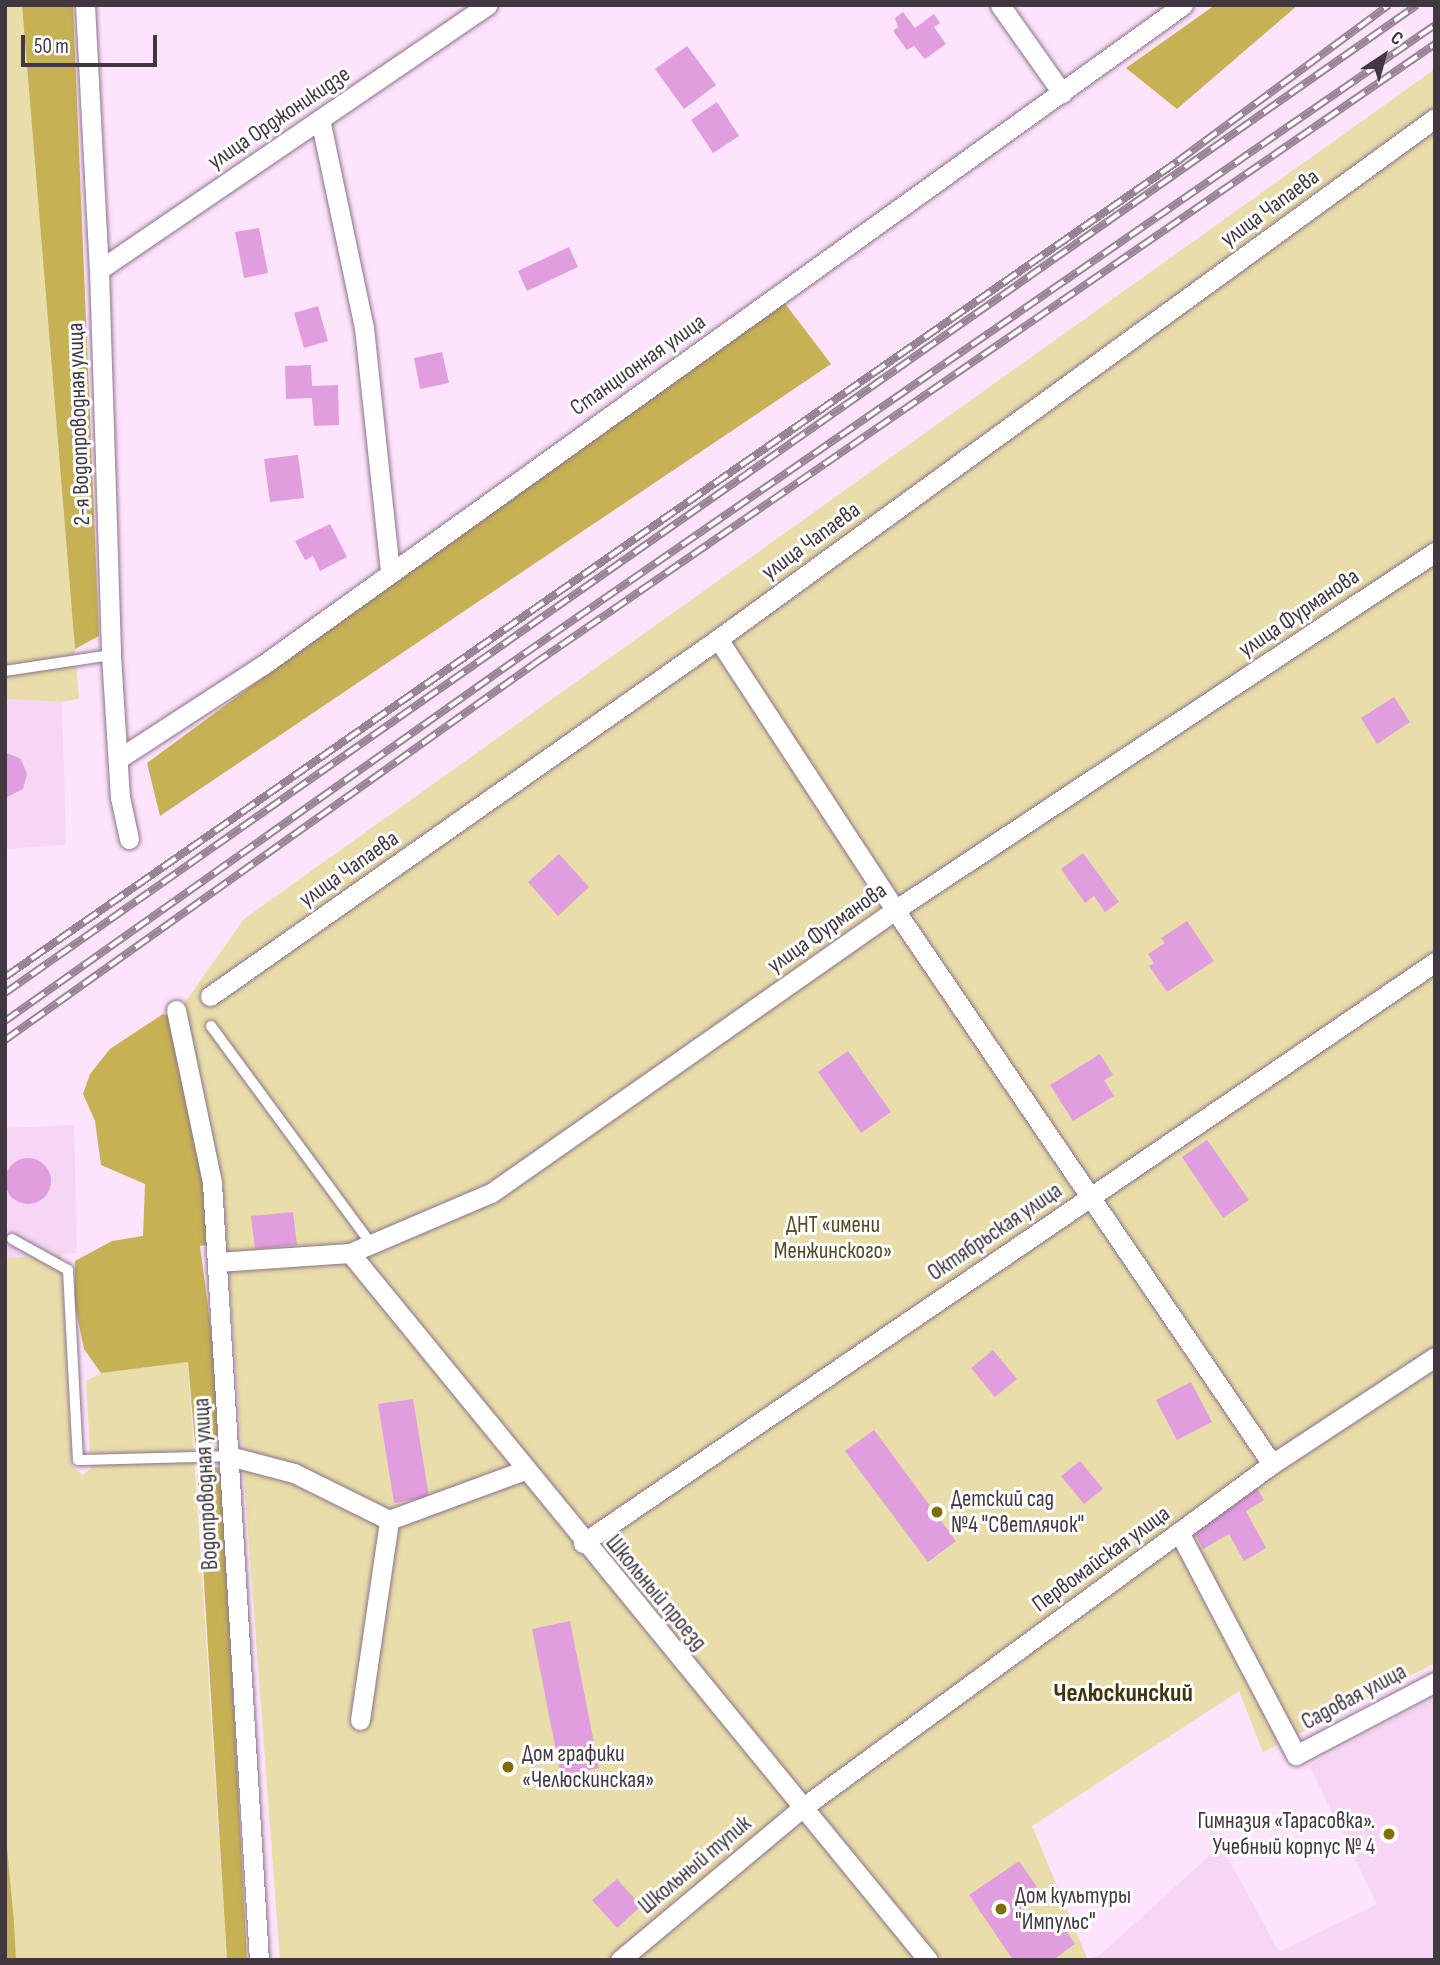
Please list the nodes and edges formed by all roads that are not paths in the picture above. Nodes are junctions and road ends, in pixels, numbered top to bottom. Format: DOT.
graph roads {
  1 [pos="85,5"];
  2 [pos="487,5"];
  3 [pos="1000,5"];
  4 [pos="1183,5"];
  5 [pos="1062,93"];
  6 [pos="1435,118"];
  7 [pos="320,119"];
  8 [pos="99,270"];
  9 [pos="1435,552"];
  10 [pos="390,573"];
  11 [pos="718,639"];
  12 [pos="110,655"];
  13 [pos="5,671"];
  14 [pos="118,759"];
  15 [pos="129,839"];
  16 [pos="895,910"];
  17 [pos="1435,962"];
  18 [pos="210,996"];
  19 [pos="176,1010"];
  20 [pos="211,1026"];
  21 [pos="1092,1196"];
  22 [pos="12,1239"];
  23 [pos="371,1244"];
  24 [pos="350,1253"];
  25 [pos="217,1262"];
  26 [pos="1435,1357"];
  27 [pos="229,1456"];
  28 [pos="1272,1464"];
  29 [pos="525,1470"];
  30 [pos="390,1520"];
  31 [pos="1179,1532"];
  32 [pos="583,1543"];
  33 [pos="1435,1682"];
  34 [pos="359,1720"];
  35 [pos="802,1808"];
  36 [pos="259,1960"];
  37 [pos="620,1960"];
  38 [pos="928,1960"];
  1 -- 8 [label="street, 2-я Водопроводная улица"];
  2 -- 7 [label="street, улица Орджоникидзе"];
  3 -- 5 [label="street"];
  4 -- 5 [label="street, Станционная улица"];
  5 -- 10 [label="street, Станционная улица"];
  6 -- 11 [label="street, улица Чапаева"];
  7 -- 8 [label="street, улица Орджоникидзе"];
  7 -- 10 [label="street"];
  8 -- 12 [label="street, 2-я Водопроводная улица"];
  9 -- 16 [label="street, улица Фурманова"];
  10 -- 14 [label="street, Станционная улица"];
  11 -- 16 [label="street"];
  11 -- 18 [label="street, улица Чапаева"];
  12 -- 13 [label="lane"];
  12 -- 14 [label="street, 2-я Водопроводная улица"];
  14 -- 15 [label="street, 2-я Водопроводная улица"];
  16 -- 21 [label="street"];
  16 -- 23 [label="street, улица Фурманова"];
  17 -- 21 [label="street, Октябрьская улица"];
  19 -- 25 [label="street, Водопроводная улица"];
  20 -- 23 [label="lane"];
  21 -- 28 [label="street"];
  21 -- 32 [label="street, Октябрьская улица"];
  22 -- 27 [label="lane"];
  23 -- 24 [label="street, улица Фурманова"];
  24 -- 25 [label="street, улица Фурманова"];
  24 -- 29 [label="street, Школьный проезд"];
  25 -- 27 [label="street, Водопроводная улица"];
  26 -- 28 [label="street, Первомайская улица"];
  27 -- 30 [label="street"];
  27 -- 36 [label="street, Водопроводная улица"];
  28 -- 31 [label="street, Первомайская улица"];
  29 -- 30 [label="street"];
  29 -- 32 [label="street, Школьный проезд"];
  30 -- 34 [label="street"];
  31 -- 33 [label="street, Садовая улица"];
  31 -- 35 [label="street, Первомайская улица"];
  32 -- 35 [label="street, Школьный проезд"];
  35 -- 37 [label="street, Школьный тупик"];
  35 -- 38 [label="street, Школьный проезд"];
}
